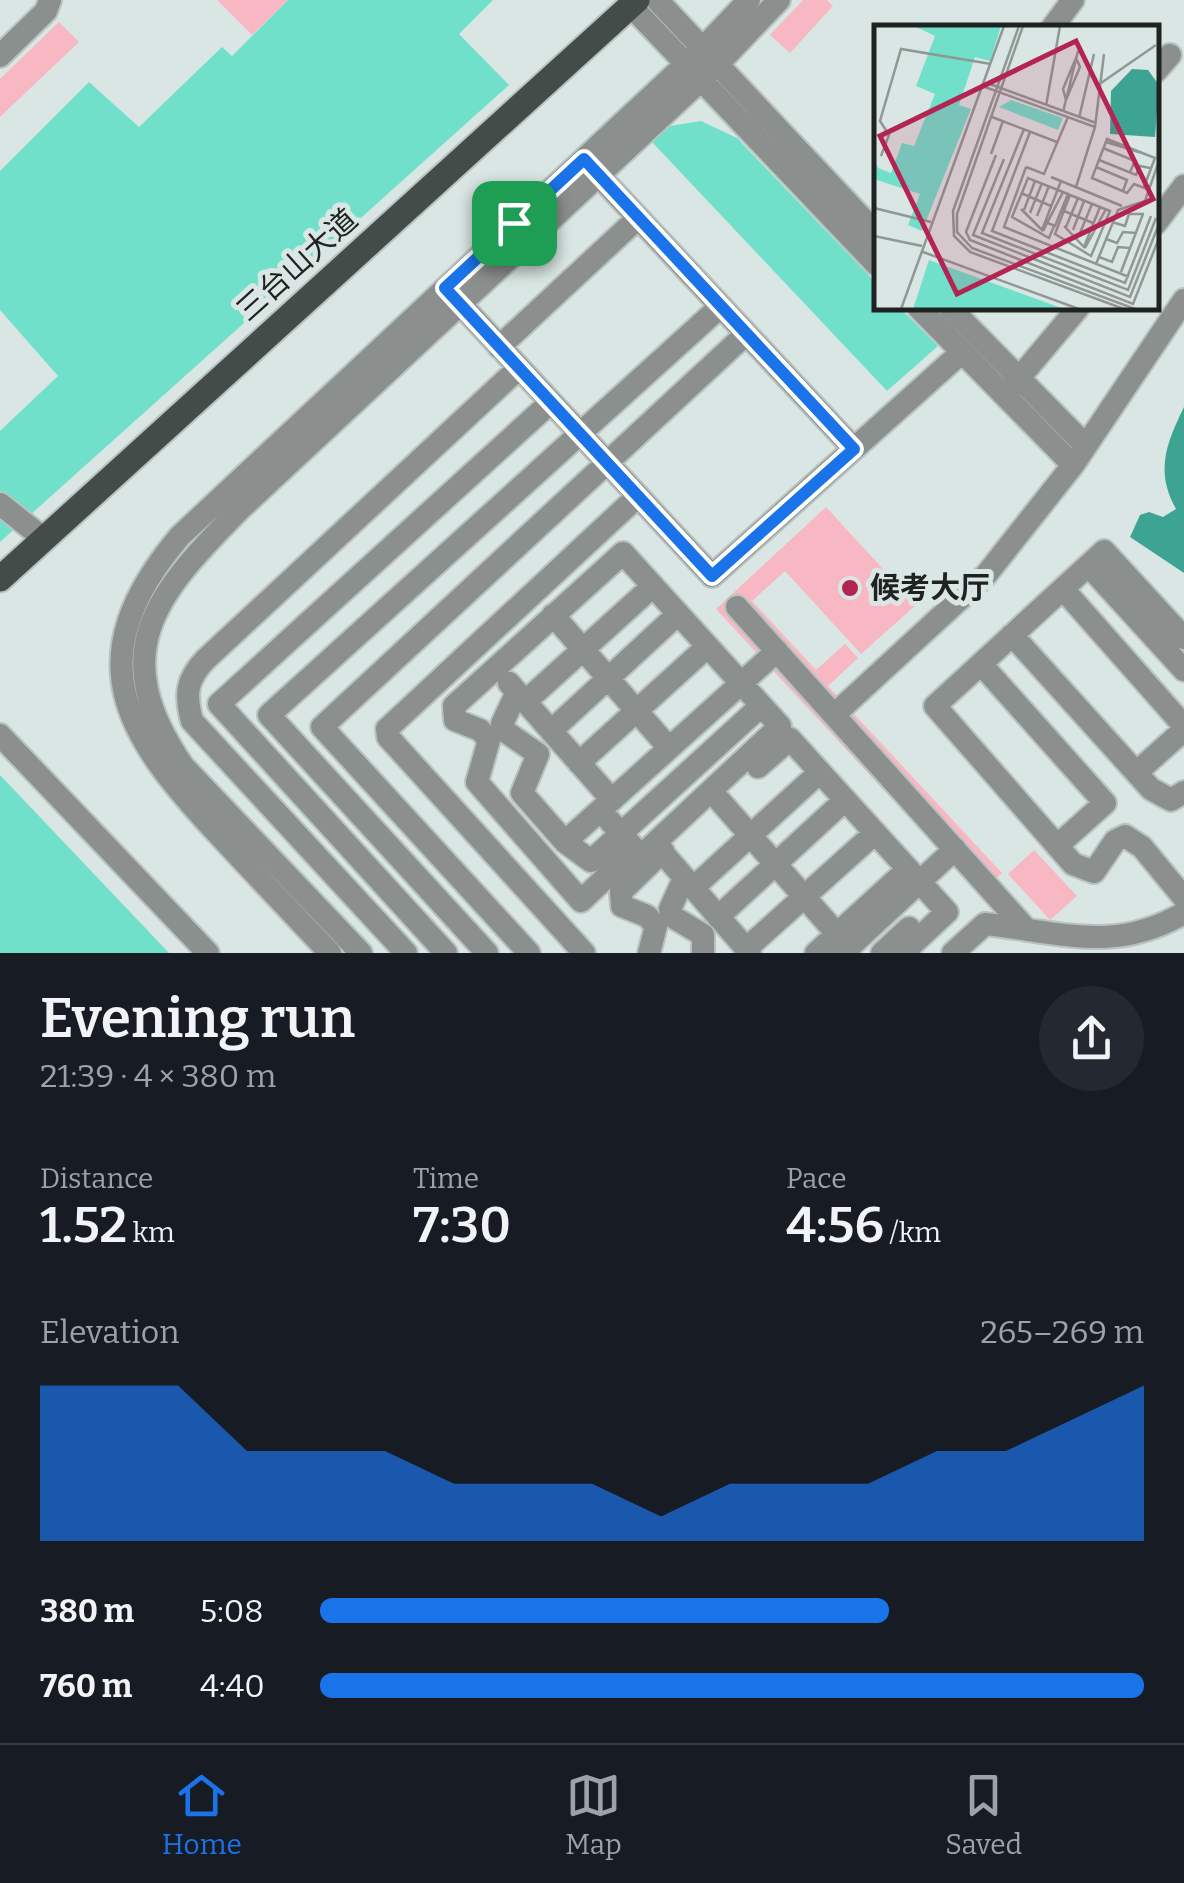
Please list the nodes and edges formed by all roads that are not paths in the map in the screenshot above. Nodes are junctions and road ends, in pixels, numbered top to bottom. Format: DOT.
graph roads {
  1 [pos="50,0"];
  2 [pos="657,0"];
  3 [pos="749,0"];
  4 [pos="779,0"];
  5 [pos="1073,0"];
  6 [pos="634,3"];
  7 [pos="1054,25"];
  8 [pos="0,56"];
  9 [pos="702,64"];
  10 [pos="591,167"];
  11 [pos="1184,186"];
  12 [pos="638,218"];
  13 [pos="1159,220"];
  14 [pos="874,231"];
  15 [pos="874,258"];
  16 [pos="452,296"];
  17 [pos="1184,300"];
  18 [pos="720,306"];
  19 [pos="1076,310"];
  20 [pos="950,314"];
  21 [pos="746,334"];
  22 [pos="499,346"];
  23 [pos="962,352"];
  24 [pos="519,368"];
  25 [pos="1012,386"];
  26 [pos="550,402"];
  27 [pos="581,435"];
  28 [pos="854,449"];
  29 [pos="1080,456"];
  30 [pos="607,463"];
  31 [pos="638,496"];
  32 [pos="0,504"];
  33 [pos="43,538"];
  34 [pos="1088,566"];
  35 [pos="0,579"];
  36 [pos="653,586"];
  37 [pos="1063,589"];
  38 [pos="737,608"];
  39 [pos="678,614"];
  40 [pos="553,615"];
  41 [pos="1012,635"];
  42 [pos="1184,638"];
  43 [pos="707,647"];
  44 [pos="583,649"];
  45 [pos="776,651"];
  46 [pos="981,664"];
  47 [pos="494,666"];
  48 [pos="1184,670"];
  49 [pos="608,678"];
  50 [pos="521,696"];
  51 [pos="756,700"];
  52 [pos="636,711"];
  53 [pos="834,715"];
  54 [pos="1184,728"];
  55 [pos="551,730"];
  56 [pos="0,735"];
  57 [pos="669,748"];
  58 [pos="579,763"];
  59 [pos="820,772"];
  60 [pos="1136,772"];
  61 [pos="1184,792"];
  62 [pos="845,800"];
  63 [pos="720,801"];
  64 [pos="619,828"];
  65 [pos="875,832"];
  66 [pos="750,836"];
  67 [pos="1057,846"];
  68 [pos="955,849"];
  69 [pos="662,852"];
  70 [pos="776,864"];
  71 [pos="1175,869"];
  72 [pos="688,883"];
  73 [pos="923,886"];
  74 [pos="804,896"];
  75 [pos="1184,898"];
  76 [pos="1184,914"];
  77 [pos="718,917"];
  78 [pos="1027,930"];
  79 [pos="840,943"];
  80 [pos="748,951"];
  81 [pos="208,953"];
  82 [pos="330,953"];
  83 [pos="360,953"];
  84 [pos="406,953"];
  85 [pos="446,953"];
  86 [pos="488,953"];
  87 [pos="529,953"];
  88 [pos="584,953"];
  89 [pos="649,953"];
  90 [pos="702,953"];
  91 [pos="816,953"];
  92 [pos="862,953"];
  93 [pos="882,953"];
  94 [pos="903,953"];
  95 [pos="953,953"];
  1 -- 8 [label="street"];
  2 -- 9 [label="street"];
  3 -- 9 [label="street"];
  4 -- 9 [label="street"];
  5 -- 7 [label="street"];
  6 -- 9 [label="street"];
  6 -- 33 [label="main road, 三台山大道"];
  9 -- 10 [label="street"];
  9 -- 14 [label="street"];
  9 -- 15 [label="street"];
  10 -- 12 [label="street"];
  10 -- 16 [label="street"];
  11 -- 13 [label="street"];
  12 -- 18 [label="street"];
  12 -- 22 [label="street"];
  16 -- 22 [label="street"];
  16 -- 82 [label="street"];
  16 -- 83 [label="street"];
  17 -- 29 [label="street"];
  18 -- 21 [label="street"];
  18 -- 27 [label="street"];
  19 -- 25 [label="street"];
  20 -- 23 [label="street"];
  20 -- 25 [label="street"];
  21 -- 28 [label="street"];
  21 -- 30 [label="street"];
  22 -- 24 [label="street"];
  23 -- 25 [label="street"];
  23 -- 28 [label="street"];
  24 -- 26 [label="street"];
  24 -- 84 [label="street"];
  25 -- 29 [label="street"];
  26 -- 27 [label="street"];
  26 -- 85 [label="street"];
  27 -- 30 [label="street"];
  27 -- 86 [label="street"];
  28 -- 31 [label="street"];
  29 -- 53 [label="street"];
  30 -- 31 [label="street"];
  30 -- 87 [label="street"];
  31 -- 88 [label="street"];
  32 -- 33 [label="street"];
  33 -- 35 [label="main road, 三台山大道"];
  34 -- 37 [label="street"];
  34 -- 42 [label="street"];
  34 -- 48 [label="street"];
  36 -- 39 [label="street"];
  36 -- 40 [label="street"];
  36 -- 44 [label="street"];
  37 -- 41 [label="street"];
  37 -- 54 [label="street"];
  38 -- 45 [label="street"];
  39 -- 43 [label="street"];
  39 -- 49 [label="street"];
  40 -- 44 [label="street"];
  40 -- 47 [label="street"];
  41 -- 46 [label="street"];
  41 -- 60 [label="street"];
  43 -- 51 [label="street"];
  43 -- 52 [label="street"];
  44 -- 49 [label="street"];
  44 -- 50 [label="street"];
  45 -- 51 [label="street"];
  45 -- 53 [label="street"];
  46 -- 67 [label="street"];
  46 -- 67 [label="street"];
  47 -- 50 [label="street"];
  47 -- 64 [label="street"];
  49 -- 52 [label="street"];
  49 -- 55 [label="street"];
  50 -- 55 [label="street"];
  50 -- 64 [label="street"];
  51 -- 57 [label="street"];
  51 -- 64 [label="street"];
  51 -- 64 [label="street"];
  52 -- 57 [label="street"];
  52 -- 58 [label="street"];
  53 -- 68 [label="street"];
  54 -- 60 [label="street"];
  55 -- 58 [label="street"];
  56 -- 81 [label="street"];
  57 -- 64 [label="street"];
  58 -- 64 [label="street"];
  59 -- 62 [label="street"];
  59 -- 63 [label="street"];
  59 -- 66 [label="street"];
  60 -- 61 [label="street"];
  62 -- 65 [label="street"];
  62 -- 70 [label="street"];
  63 -- 66 [label="street"];
  63 -- 69 [label="street"];
  65 -- 73 [label="street"];
  65 -- 74 [label="street"];
  66 -- 70 [label="street"];
  66 -- 72 [label="street"];
  67 -- 71 [label="street"];
  68 -- 73 [label="street"];
  68 -- 78 [label="street"];
  69 -- 72 [label="street"];
  69 -- 89 [label="street"];
  70 -- 74 [label="street"];
  70 -- 77 [label="street"];
  71 -- 75 [label="street"];
  72 -- 77 [label="street"];
  72 -- 90 [label="street"];
  73 -- 79 [label="street"];
  73 -- 92 [label="street"];
  73 -- 93 [label="street"];
  73 -- 94 [label="street"];
  74 -- 79 [label="street"];
  74 -- 80 [label="street"];
  76 -- 78 [label="street"];
  77 -- 80 [label="street"];
  78 -- 95 [label="street"];
  79 -- 91 [label="street"];
}
